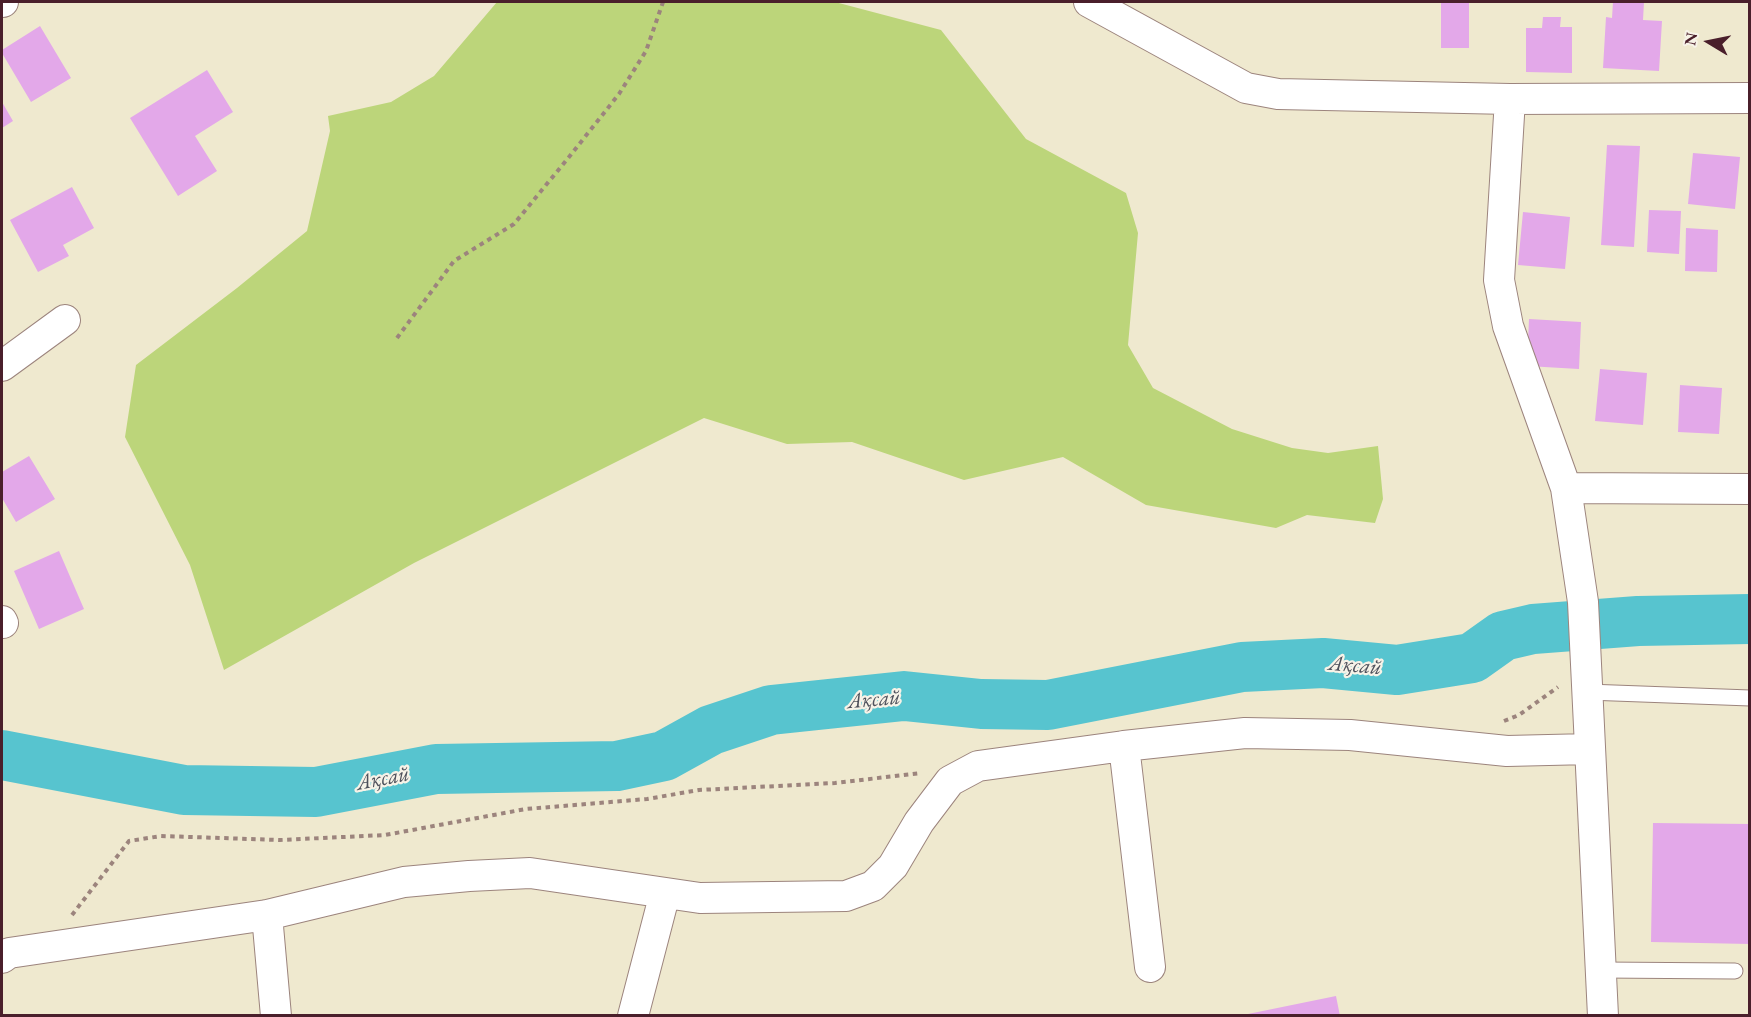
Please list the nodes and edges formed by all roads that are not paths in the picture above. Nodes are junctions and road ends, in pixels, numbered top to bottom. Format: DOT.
graph roads {
  1 [pos="1089,2"];
  2 [pos="1749,98"];
  3 [pos="1510,99"];
  4 [pos="65,320"];
  5 [pos="2,366"];
  6 [pos="1566,488"];
  7 [pos="1749,489"];
  8 [pos="1587,692"];
  9 [pos="1749,698"];
  10 [pos="1124,746"];
  11 [pos="1590,749"];
  12 [pos="665,893"];
  13 [pos="267,915"];
  14 [pos="2,958"];
  15 [pos="1150,967"];
  16 [pos="1600,970"];
  17 [pos="1735,972"];
  18 [pos="276,1016"];
  19 [pos="633,1016"];
  20 [pos="1603,1016"];
  1 -- 3 [label="street"];
  2 -- 3 [label="street"];
  3 -- 6 [label="street"];
  4 -- 5 [label="street"];
  6 -- 7 [label="street"];
  6 -- 8 [label="street"];
  8 -- 9 [label="lane"];
  8 -- 11 [label="street"];
  10 -- 11 [label="street"];
  10 -- 12 [label="street"];
  10 -- 15 [label="street"];
  11 -- 16 [label="street"];
  12 -- 13 [label="street"];
  12 -- 19 [label="street"];
  13 -- 14 [label="street"];
  13 -- 18 [label="street"];
  16 -- 17 [label="lane"];
  16 -- 20 [label="street"];
}
